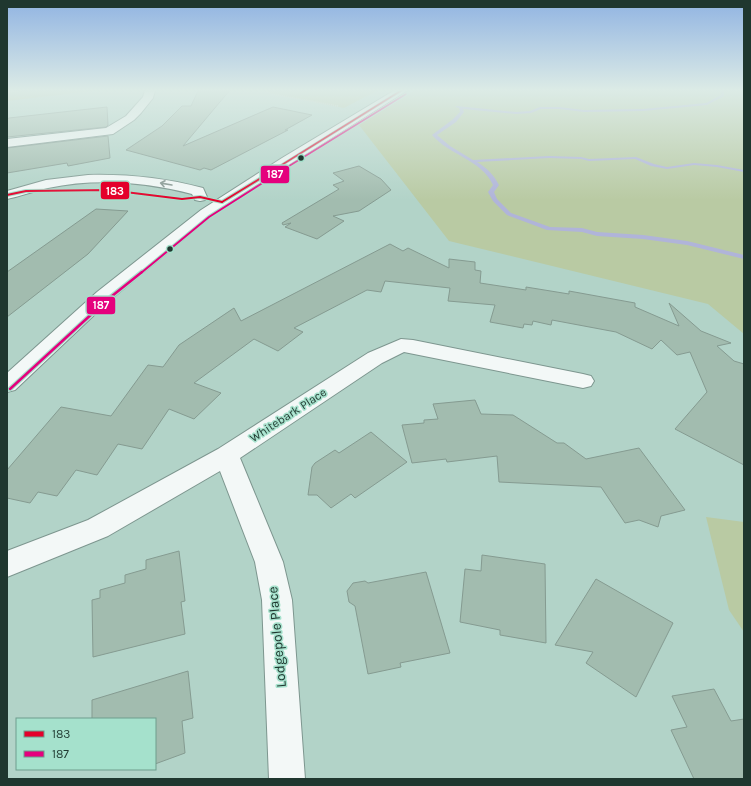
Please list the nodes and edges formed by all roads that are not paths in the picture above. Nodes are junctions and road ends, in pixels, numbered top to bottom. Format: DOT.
graph roads {
  1 [pos="117,127"];
  2 [pos="344,127"];
  3 [pos="7,142"];
  4 [pos="7,195"];
  5 [pos="222,202"];
  6 [pos="583,381"];
  7 [pos="7,385"];
  8 [pos="227,455"];
  9 [pos="7,564"];
  10 [pos="287,779"];
  1 -- 3 [label="street"];
  2 -- 5 [label="street"];
  4 -- 5 [label="street"];
  5 -- 7 [label="street"];
  6 -- 8 [label="street, Whitebark Place"];
  8 -- 9 [label="street, Whitebark Place"];
  8 -- 10 [label="street, Lodgepole Place"];
}
